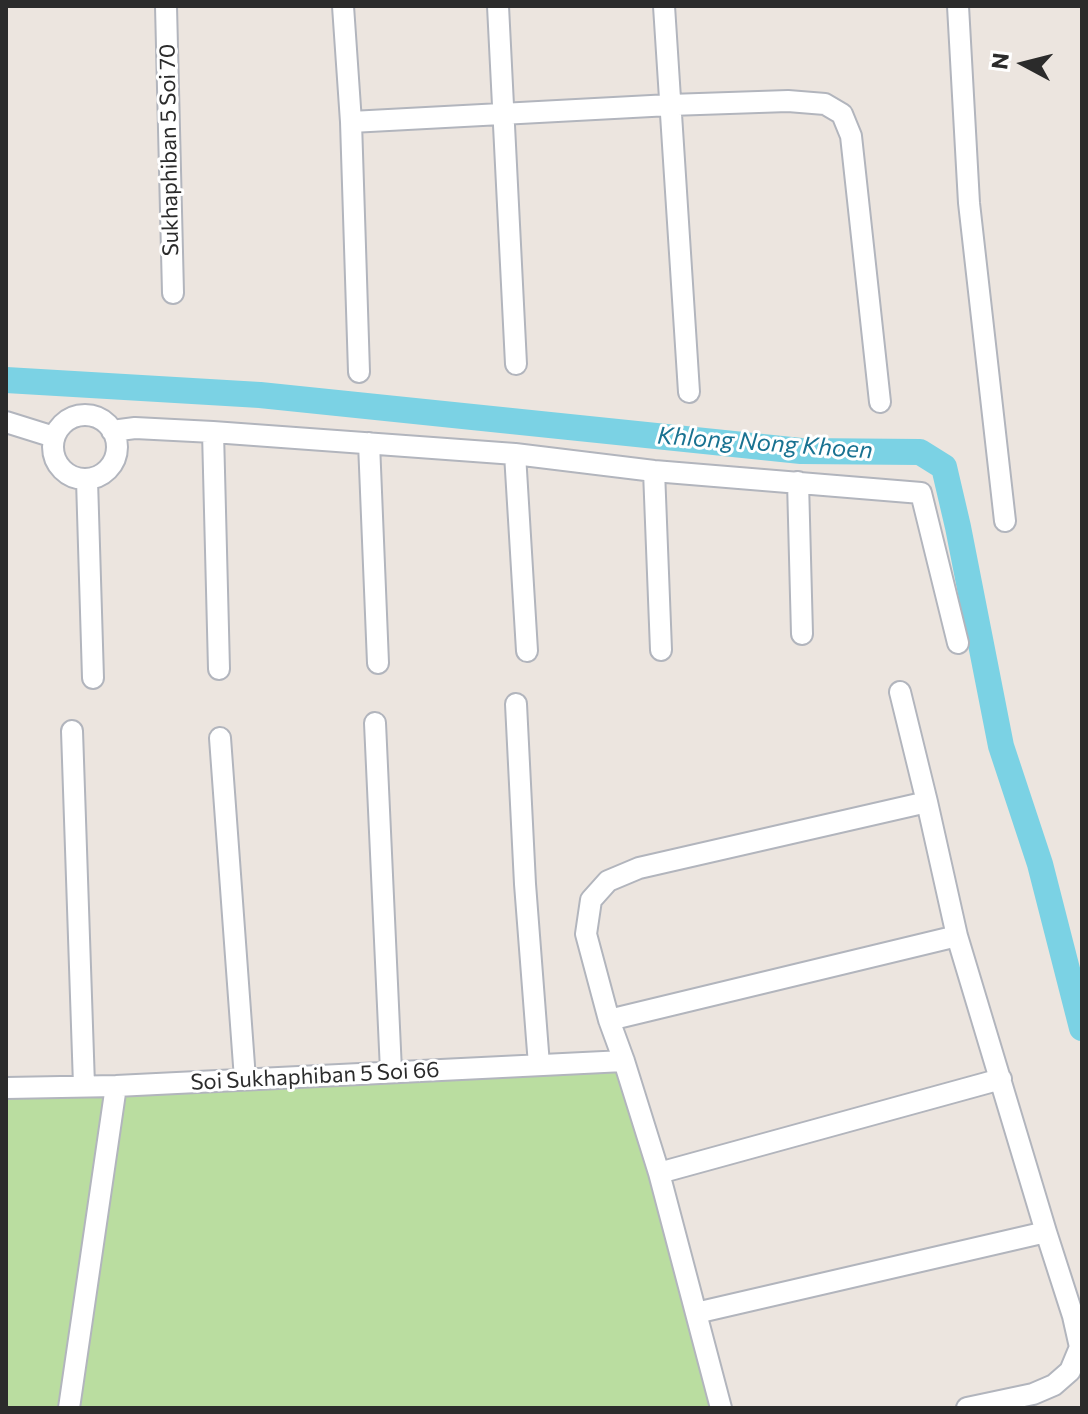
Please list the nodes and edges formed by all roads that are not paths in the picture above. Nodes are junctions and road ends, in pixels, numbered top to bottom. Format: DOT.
graph roads {
  1 [pos="166,6"];
  2 [pos="343,6"];
  3 [pos="498,6"];
  4 [pos="664,6"];
  5 [pos="958,6"];
  6 [pos="670,105"];
  7 [pos="503,115"];
  8 [pos="351,122"];
  9 [pos="173,293"];
  10 [pos="516,364"];
  11 [pos="359,372"];
  12 [pos="689,392"];
  13 [pos="880,402"];
  14 [pos="6,422"];
  15 [pos="112,431"];
  16 [pos="213,432"];
  17 [pos="54,437"];
  18 [pos="369,443"];
  19 [pos="515,454"];
  20 [pos="654,471"];
  21 [pos="87,480"];
  22 [pos="798,482"];
  23 [pos="1005,521"];
  24 [pos="802,634"];
  25 [pos="958,643"];
  26 [pos="661,650"];
  27 [pos="527,651"];
  28 [pos="378,663"];
  29 [pos="219,669"];
  30 [pos="93,678"];
  31 [pos="900,692"];
  32 [pos="516,704"];
  33 [pos="375,723"];
  34 [pos="72,731"];
  35 [pos="220,738"];
  36 [pos="927,802"];
  37 [pos="957,936"];
  38 [pos="609,1020"];
  39 [pos="624,1061"];
  40 [pos="539,1065"];
  41 [pos="391,1071"];
  42 [pos="245,1079"];
  43 [pos="1001,1079"];
  44 [pos="84,1085"];
  45 [pos="116,1086"];
  46 [pos="6,1088"];
  47 [pos="659,1173"];
  48 [pos="1046,1232"];
  49 [pos="696,1313"];
  50 [pos="69,1408"];
  51 [pos="721,1408"];
  52 [pos="967,1408"];
  1 -- 9 [label="street, Sukhaphiban 5 Soi 70"];
  2 -- 8 [label="street"];
  3 -- 7 [label="street"];
  4 -- 6 [label="street"];
  5 -- 23 [label="street"];
  6 -- 7 [label="street"];
  6 -- 12 [label="street"];
  6 -- 13 [label="street"];
  7 -- 8 [label="street"];
  7 -- 10 [label="street"];
  8 -- 11 [label="street"];
  14 -- 17 [label="street"];
  15 -- 16 [label="street"];
  15 -- 17 [label="street"];
  15 -- 21 [label="street"];
  16 -- 18 [label="street"];
  16 -- 29 [label="street"];
  17 -- 21 [label="street"];
  18 -- 19 [label="street"];
  18 -- 28 [label="street"];
  19 -- 20 [label="street"];
  19 -- 27 [label="street"];
  20 -- 22 [label="street"];
  20 -- 26 [label="street"];
  21 -- 30 [label="street"];
  22 -- 24 [label="street"];
  22 -- 25 [label="street"];
  31 -- 36 [label="street"];
  32 -- 40 [label="street"];
  33 -- 41 [label="street"];
  34 -- 44 [label="street"];
  35 -- 42 [label="street"];
  36 -- 37 [label="street"];
  36 -- 38 [label="street"];
  37 -- 38 [label="street"];
  37 -- 43 [label="street"];
  38 -- 39 [label="street"];
  39 -- 40 [label="street, Soi Sukhaphiban 5 Soi 66"];
  39 -- 47 [label="street"];
  40 -- 41 [label="street, Soi Sukhaphiban 5 Soi 66"];
  41 -- 42 [label="street, Soi Sukhaphiban 5 Soi 66"];
  42 -- 45 [label="street, Soi Sukhaphiban 5 Soi 66"];
  43 -- 47 [label="street"];
  43 -- 48 [label="street"];
  44 -- 45 [label="street, Soi Sukhaphiban 5 Soi 66"];
  44 -- 46 [label="street, Soi Sukhaphiban 5 Soi 66"];
  45 -- 50 [label="street"];
  47 -- 49 [label="street"];
  48 -- 49 [label="street"];
  48 -- 52 [label="street"];
  49 -- 51 [label="street"];
}
